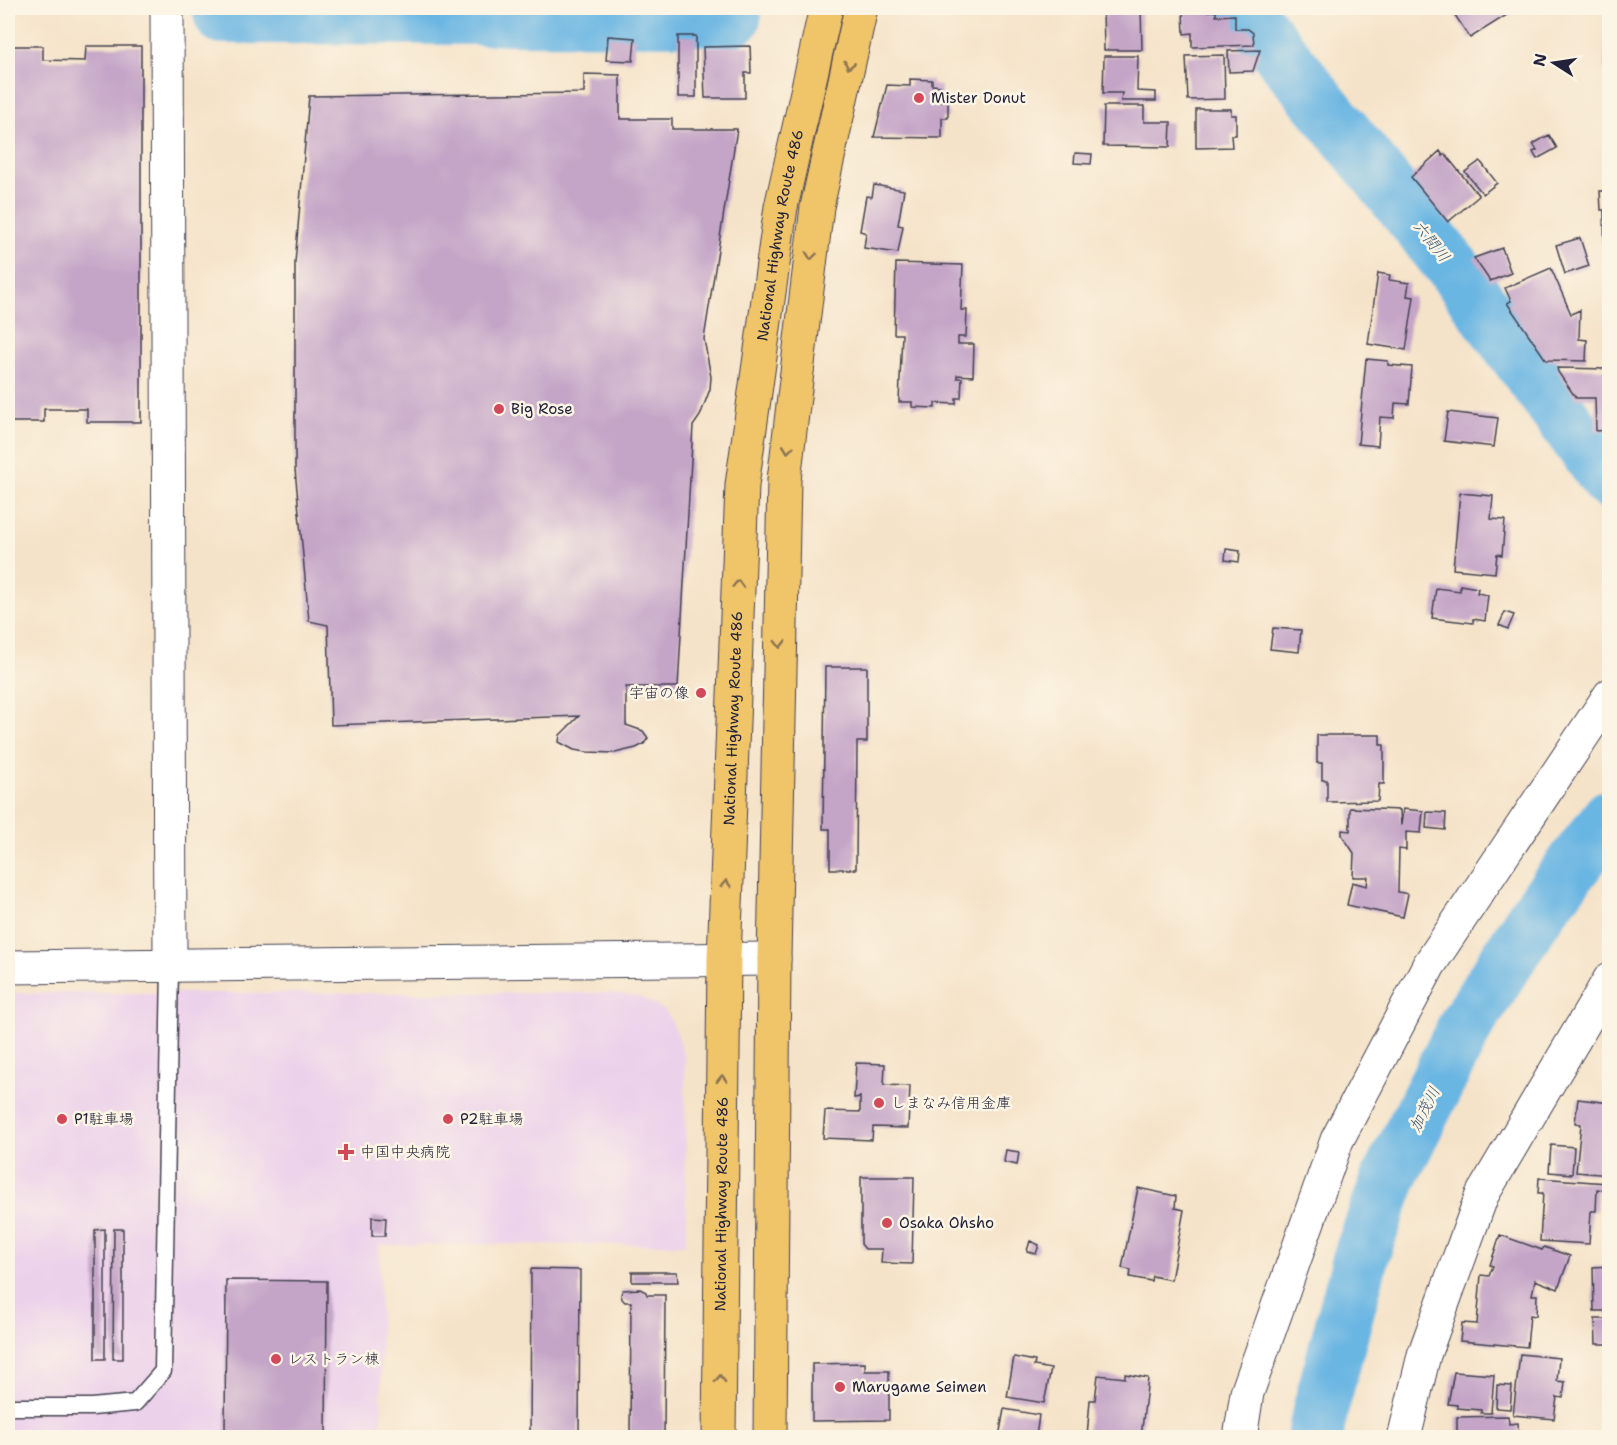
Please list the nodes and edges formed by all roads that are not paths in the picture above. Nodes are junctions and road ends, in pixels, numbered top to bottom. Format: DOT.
graph roads {
  1 [pos="167,8"];
  2 [pos="826,8"];
  3 [pos="861,8"];
  4 [pos="1610,695"];
  5 [pos="723,959"];
  6 [pos="774,959"];
  7 [pos="170,966"];
  8 [pos="8,967"];
  9 [pos="1610,979"];
  10 [pos="8,1407"];
  11 [pos="719,1437"];
  12 [pos="770,1437"];
  13 [pos="1240,1437"];
  14 [pos="1404,1437"];
  1 -- 7 [label="street"];
  5 -- 2 [label="highway, National Highway Route 486, one-way"];
  3 -- 6 [label="highway, National Highway Route 486, one-way"];
  4 -- 13 [label="street"];
  5 -- 6 [label="street"];
  5 -- 7 [label="street"];
  11 -- 5 [label="highway, National Highway Route 486, one-way"];
  6 -- 12 [label="highway, National Highway Route 486"];
  7 -- 8 [label="street"];
  7 -- 10 [label="lane"];
  9 -- 14 [label="street"];
}
